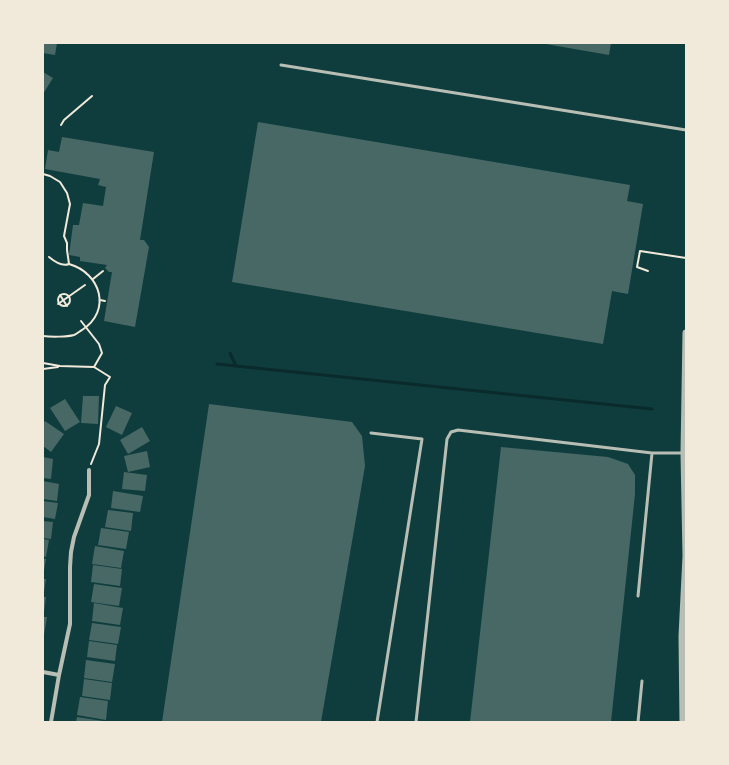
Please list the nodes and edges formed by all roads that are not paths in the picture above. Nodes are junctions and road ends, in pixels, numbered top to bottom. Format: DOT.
graph roads {
  1 [pos="282,65"];
  2 [pos="686,130"];
  3 [pos="686,333"];
  4 [pos="372,433"];
  5 [pos="652,453"];
  6 [pos="685,453"];
  7 [pos="89,470"];
  8 [pos="638,596"];
  9 [pos="684,655"];
  10 [pos="43,672"];
  11 [pos="59,675"];
  12 [pos="642,681"];
  13 [pos="51,722"];
  14 [pos="377,722"];
  15 [pos="416,722"];
  16 [pos="638,722"];
  17 [pos="683,722"];
  1 -- 2 [label="lane"];
  3 -- 6 [label="street"];
  4 -- 14 [label="lane"];
  5 -- 6 [label="lane"];
  5 -- 8 [label="lane"];
  5 -- 15 [label="lane"];
  6 -- 9 [label="street"];
  7 -- 11 [label="street"];
  9 -- 17 [label="street"];
  10 -- 11 [label="street"];
  11 -- 13 [label="street"];
  12 -- 16 [label="lane"];
}
